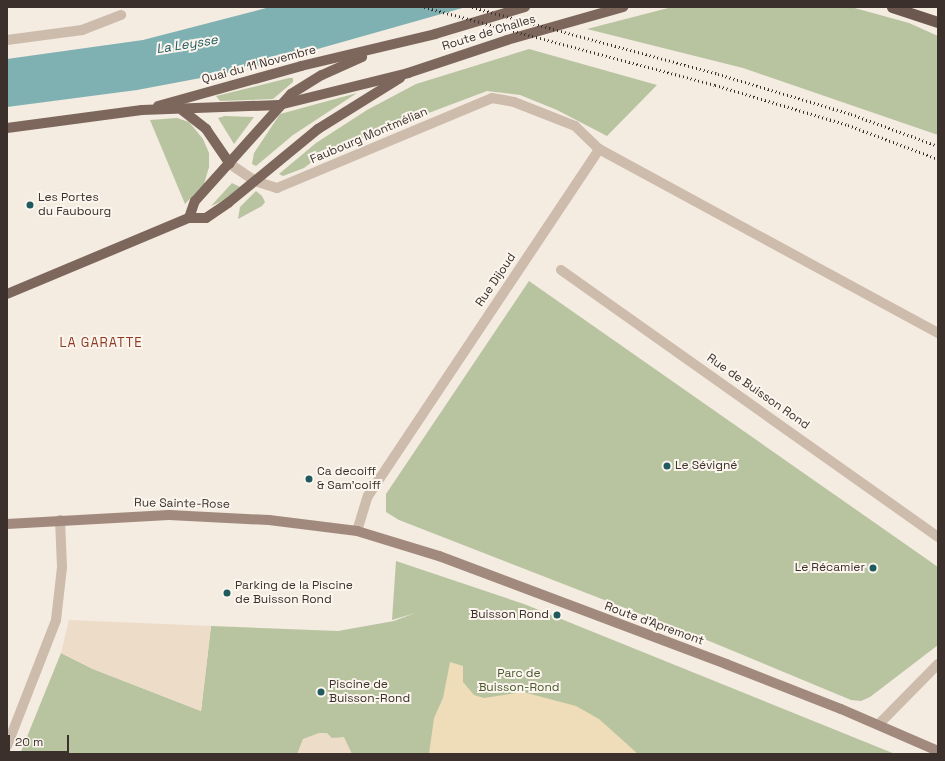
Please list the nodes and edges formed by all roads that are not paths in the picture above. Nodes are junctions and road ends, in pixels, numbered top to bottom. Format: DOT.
graph roads {
  1 [pos="525,7"];
  2 [pos="623,7"];
  3 [pos="892,7"];
  4 [pos="121,15"];
  5 [pos="938,22"];
  6 [pos="435,34"];
  7 [pos="7,40"];
  8 [pos="383,48"];
  9 [pos="408,72"];
  10 [pos="279,105"];
  11 [pos="142,110"];
  12 [pos="182,110"];
  13 [pos="7,128"];
  14 [pos="599,149"];
  15 [pos="230,164"];
  16 [pos="255,180"];
  17 [pos="188,218"];
  18 [pos="561,270"];
  19 [pos="7,294"];
  20 [pos="938,333"];
  21 [pos="60,520"];
  22 [pos="7,524"];
  23 [pos="356,532"];
  24 [pos="938,538"];
  25 [pos="938,664"];
  26 [pos="878,725"];
  27 [pos="7,746"];
  28 [pos="938,751"];
  1 -- 6 [label="main road, Route de Challes"];
  2 -- 9 [label="main road, Route de Challes"];
  3 -- 5 [label="highway"];
  4 -- 7 [label="street"];
  6 -- 8 [label="main road, Quai du 11 Novembre"];
  8 -- 10 [label="main road, Quai du 11 Novembre"];
  8 -- 11 [label="main road, Quai du 11 Novembre"];
  9 -- 10 [label="main road, Quai du 11 Novembre"];
  9 -- 16 [label="main road, Faubourg Montmélian"];
  10 -- 12 [label="main road, Quai du 11 Novembre"];
  10 -- 15 [label="main road"];
  11 -- 12 [label="main road, Quai du 11 Novembre"];
  11 -- 13 [label="main road, Quai du 11 Novembre"];
  12 -- 15 [label="main road, Faubourg Montmélian"];
  14 -- 16 [label="street, Faubourg Montmélian"];
  14 -- 20 [label="street"];
  14 -- 23 [label="street, Rue Dijoud"];
  15 -- 16 [label="street, Faubourg Montmélian"];
  15 -- 17 [label="main road"];
  16 -- 17 [label="main road, Faubourg Montmélian"];
  17 -- 19 [label="main road, Faubourg Montmélian"];
  18 -- 24 [label="street, Rue de Buisson Rond"];
  21 -- 22 [label="main road, Rue Sainte-Rose"];
  21 -- 23 [label="main road, Rue Sainte-Rose"];
  21 -- 27 [label="street"];
  23 -- 26 [label="main road, Route d'Apremont"];
  25 -- 26 [label="street"];
  26 -- 28 [label="main road, Route d'Apremont"];
}
